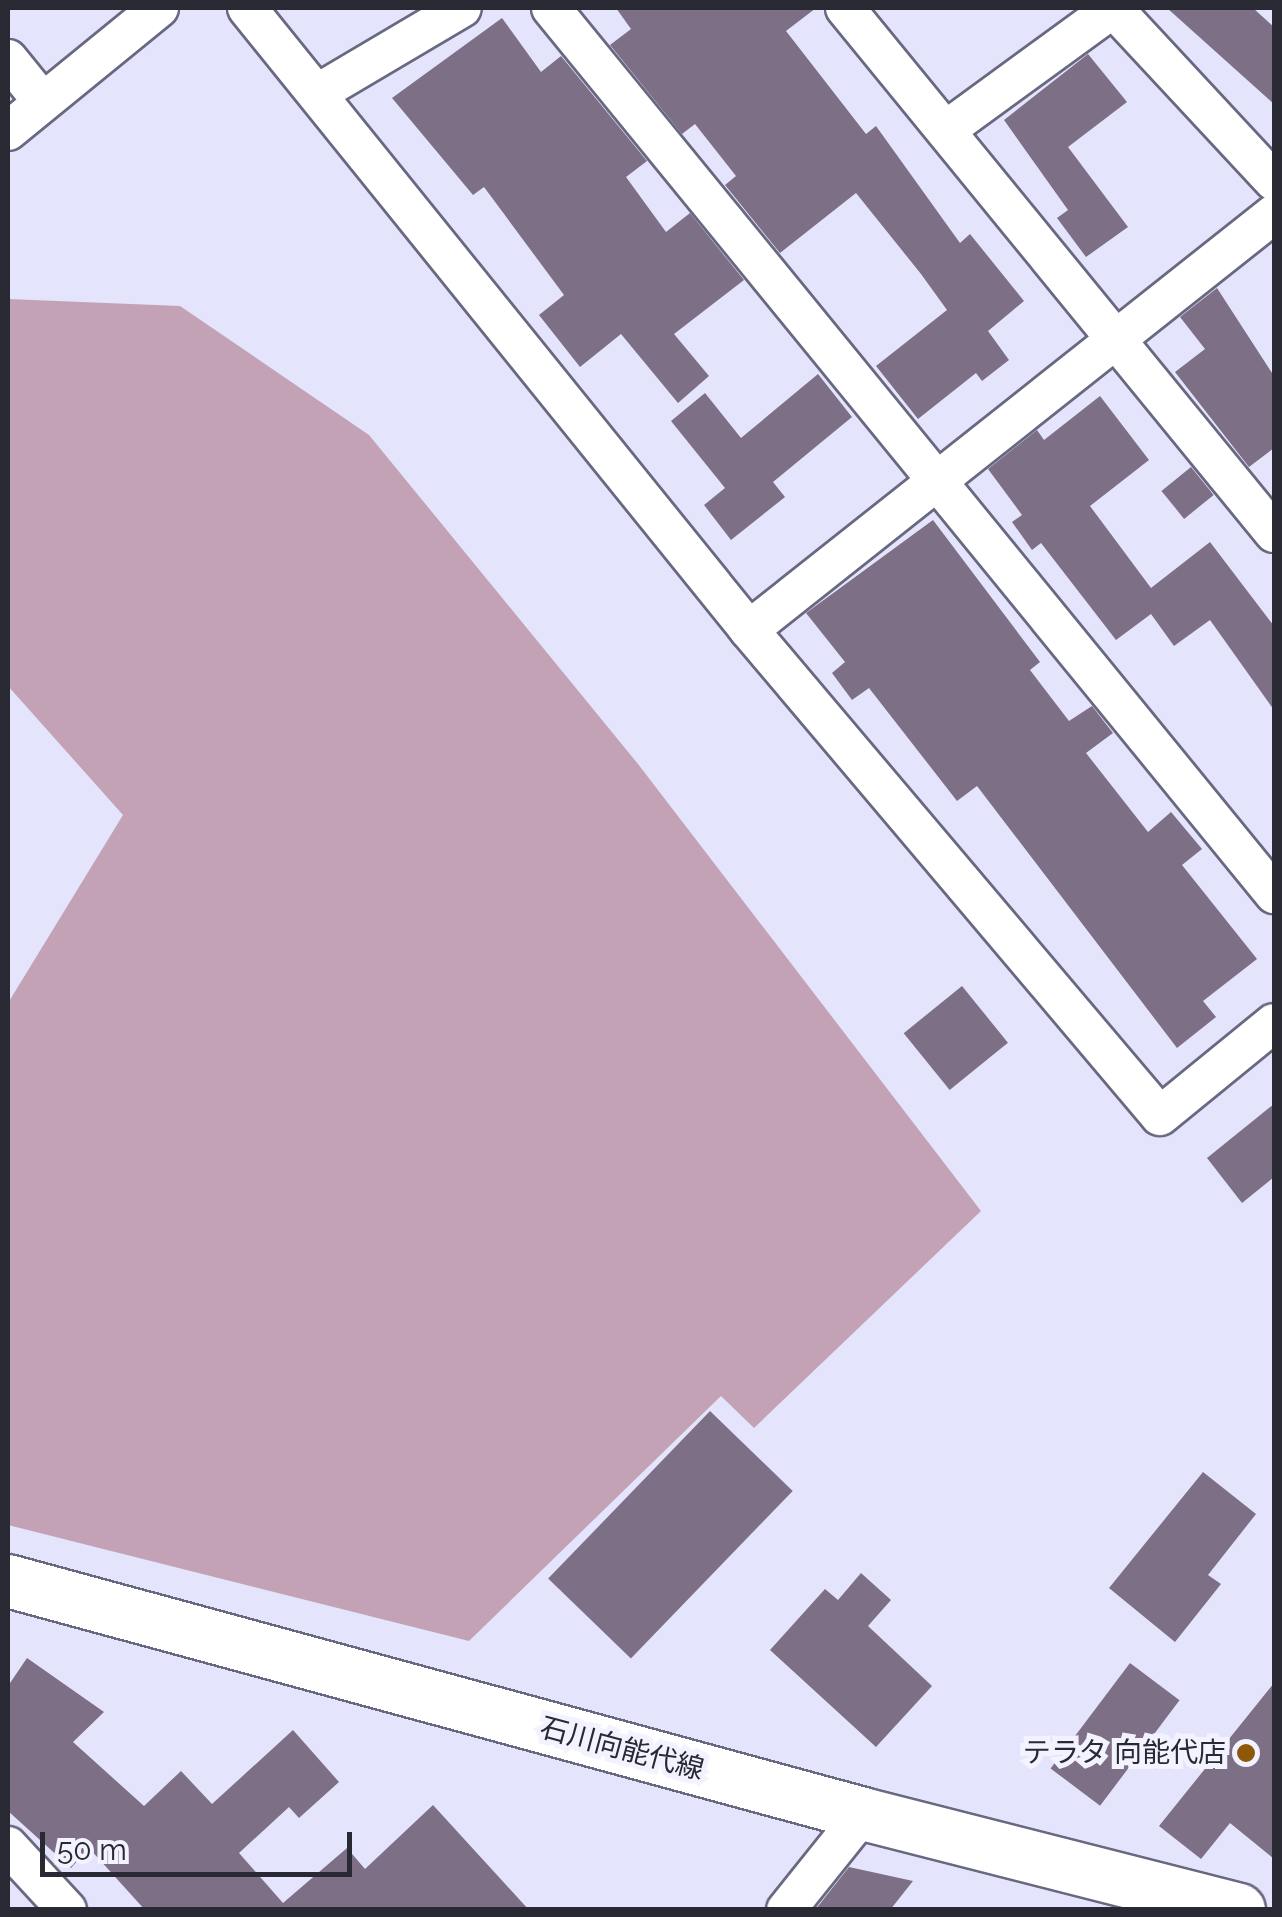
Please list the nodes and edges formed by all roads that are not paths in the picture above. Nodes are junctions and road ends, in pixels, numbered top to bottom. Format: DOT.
graph roads {
  1 [pos="158,8"];
  2 [pos="247,8"];
  3 [pos="462,8"];
  4 [pos="551,8"];
  5 [pos="845,8"];
  6 [pos="8,60"];
  7 [pos="318,93"];
  8 [pos="43,102"];
  9 [pos="946,130"];
  10 [pos="8,131"];
  11 [pos="1274,182"];
  12 [pos="1274,214"];
  13 [pos="1115,339"];
  14 [pos="936,476"];
  15 [pos="1274,533"];
  16 [pos="749,630"];
  17 [pos="1274,894"];
  18 [pos="1274,1024"];
  19 [pos="8,1580"];
  20 [pos="863,1814"];
  21 [pos="8,1846"];
  22 [pos="46,1902"];
  23 [pos="1218,1907"];
  24 [pos="786,1910"];
  1 -- 8 [label="street"];
  2 -- 7 [label="street"];
  3 -- 7 [label="street"];
  4 -- 14 [label="street"];
  5 -- 9 [label="street"];
  6 -- 8 [label="street"];
  7 -- 16 [label="street"];
  8 -- 10 [label="street"];
  9 -- 11 [label="street"];
  9 -- 13 [label="street"];
  12 -- 13 [label="street"];
  13 -- 14 [label="street"];
  13 -- 15 [label="street"];
  14 -- 16 [label="street"];
  14 -- 17 [label="street"];
  16 -- 18 [label="street"];
  19 -- 20 [label="main road, 石川向能代線"];
  20 -- 23 [label="main road, 石川向能代線"];
  20 -- 24 [label="street"];
  21 -- 22 [label="street"];
}
